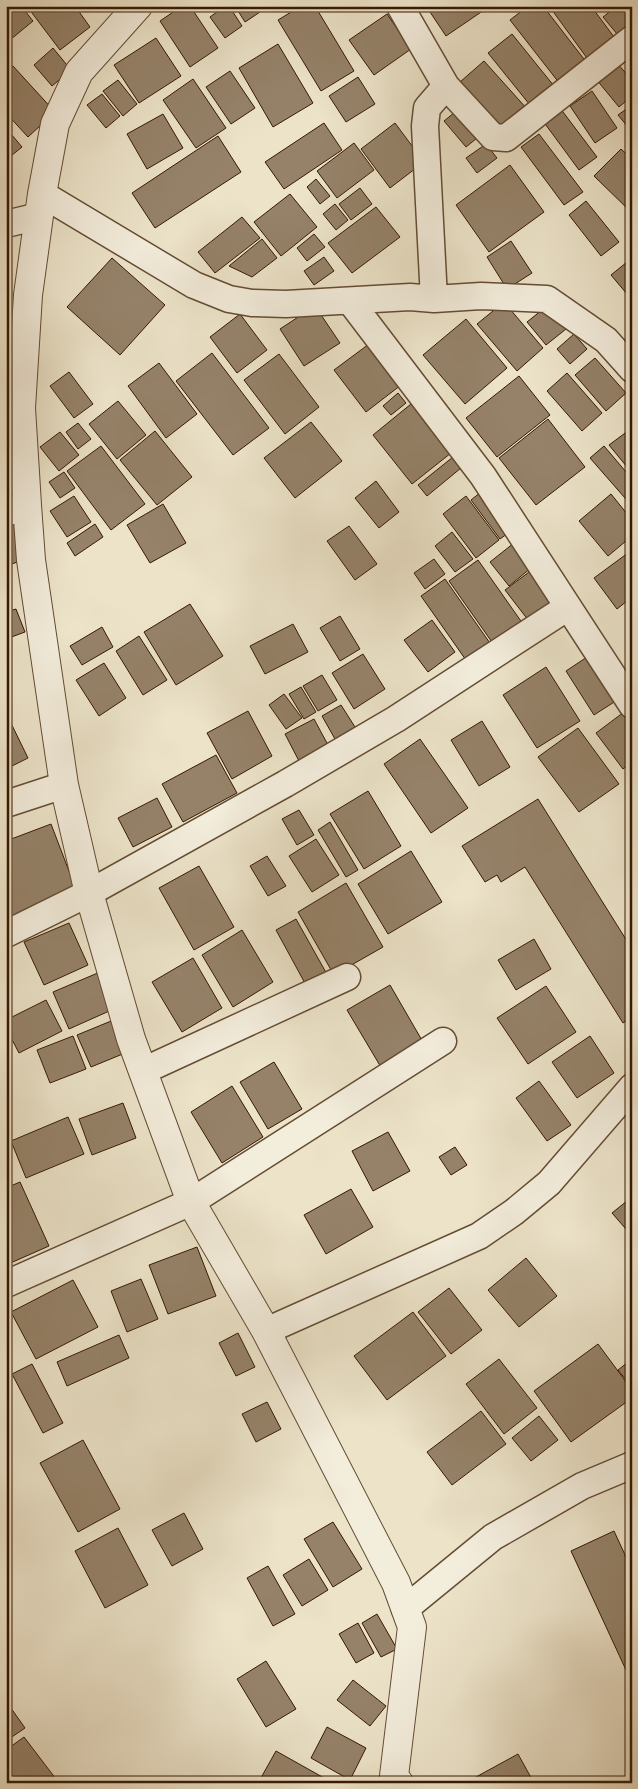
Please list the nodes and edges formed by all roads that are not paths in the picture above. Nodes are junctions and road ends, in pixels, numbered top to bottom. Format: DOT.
graph roads {
  1 [pos="138,6"];
  2 [pos="400,6"];
  3 [pos="632,40"];
  4 [pos="446,86"];
  5 [pos="41,205"];
  6 [pos="6,224"];
  7 [pos="434,299"];
  8 [pos="350,301"];
  9 [pos="632,369"];
  10 [pos="16,509"];
  11 [pos="568,606"];
  12 [pos="632,704"];
  13 [pos="64,785"];
  14 [pos="6,804"];
  15 [pos="90,893"];
  16 [pos="6,934"];
  17 [pos="347,977"];
  18 [pos="443,1042"];
  19 [pos="143,1071"];
  20 [pos="632,1087"];
  21 [pos="191,1202"];
  22 [pos="6,1284"];
  23 [pos="266,1331"];
  24 [pos="632,1465"];
  25 [pos="405,1609"];
  26 [pos="394,1781"];
  1 -- 5 [label="street"];
  2 -- 4 [label="street"];
  3 -- 4 [label="street"];
  4 -- 7 [label="street"];
  5 -- 6 [label="street"];
  5 -- 8 [label="street"];
  5 -- 10 [label="street"];
  7 -- 8 [label="street"];
  7 -- 9 [label="street"];
  8 -- 11 [label="street"];
  10 -- 13 [label="street"];
  11 -- 12 [label="street"];
  11 -- 15 [label="street"];
  13 -- 14 [label="street"];
  13 -- 15 [label="street"];
  15 -- 16 [label="street"];
  15 -- 19 [label="street"];
  17 -- 19 [label="street"];
  18 -- 21 [label="street"];
  19 -- 21 [label="street"];
  20 -- 23 [label="street"];
  21 -- 22 [label="street"];
  21 -- 23 [label="street"];
  23 -- 25 [label="street"];
  24 -- 25 [label="street"];
  25 -- 26 [label="street"];
}
